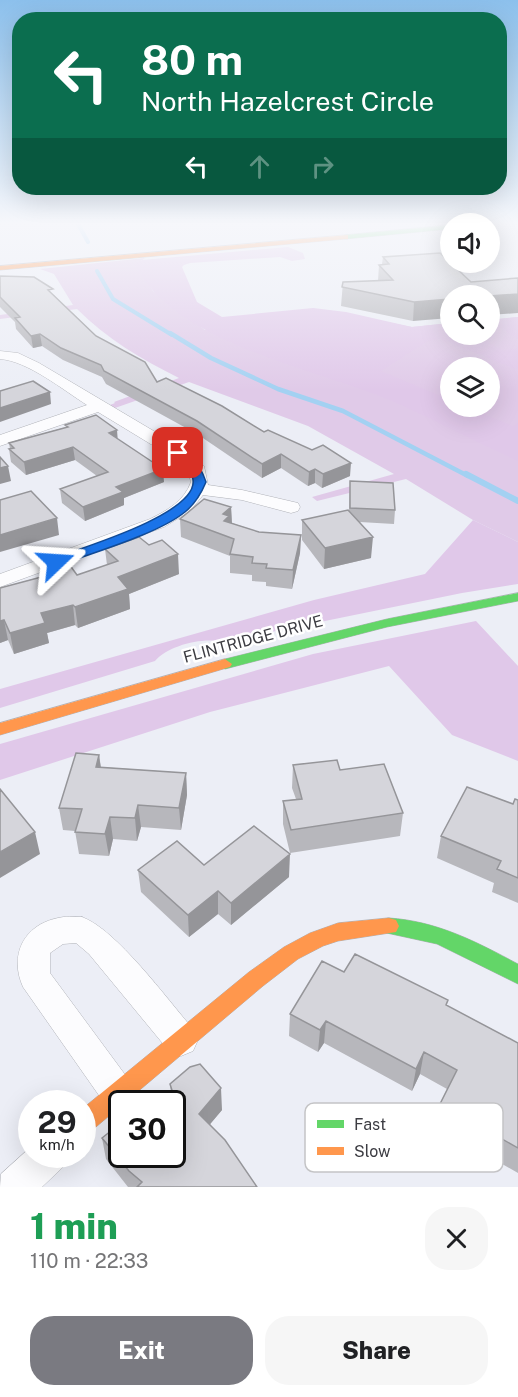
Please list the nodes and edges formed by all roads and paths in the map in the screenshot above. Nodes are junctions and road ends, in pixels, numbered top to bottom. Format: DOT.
graph roads {
  1 [pos="0,355"];
  2 [pos="99,406"];
  3 [pos="0,441"];
  4 [pos="198,489"];
  5 [pos="291,507"];
  6 [pos="0,581"];
  7 [pos="518,597"];
  8 [pos="0,729"];
  9 [pos="518,975"];
  10 [pos="182,1040"];
  11 [pos="116,1090"];
  12 [pos="120,1090"];
  13 [pos="108,1100"];
  14 [pos="96,1111"];
  15 [pos="35,1168"];
  16 [pos="14,1187"];
  1 -- 2 [label="street"];
  2 -- 3 [label="street"];
  2 -- 4 [label="street"];
  4 -- 5 [label="street"];
  4 -- 6 [label="street"];
  7 -- 8 [label="main road, FLINTRIDGE DRIVE"];
  9 -- 10 [label="main road"];
  10 -- 11 [label="street"];
  10 -- 12 [label="main road"];
  13 -- 14 [label="main road"];
  15 -- 16 [label="street"];
}
